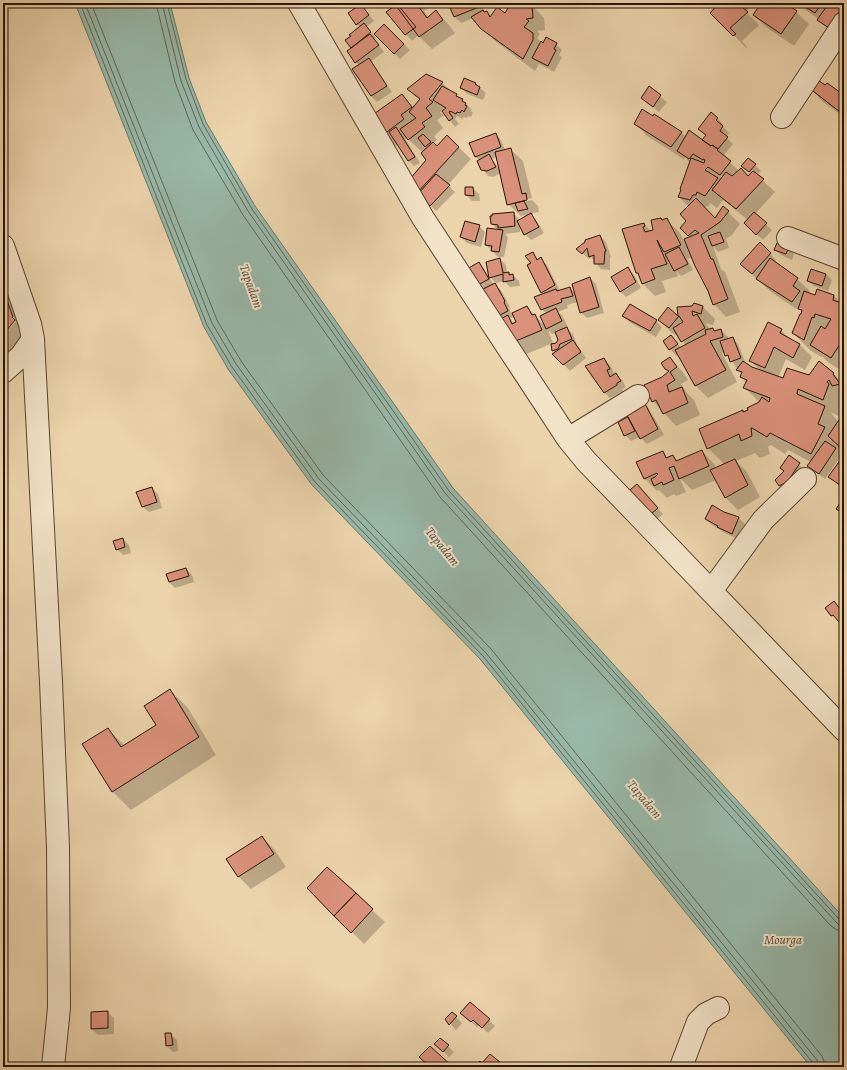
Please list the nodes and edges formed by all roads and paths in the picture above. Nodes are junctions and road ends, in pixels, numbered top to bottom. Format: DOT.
graph roads {
  1 [pos="299,3"];
  2 [pos="844,23"];
  3 [pos="782,117"];
  4 [pos="788,238"];
  5 [pos="3,246"];
  6 [pos="844,259"];
  7 [pos="33,339"];
  8 [pos="3,372"];
  9 [pos="638,396"];
  10 [pos="568,439"];
  11 [pos="805,479"];
  12 [pos="711,591"];
  13 [pos="844,730"];
  14 [pos="718,1008"];
  15 [pos="53,1067"];
  16 [pos="681,1067"];
  1 -- 10 [label="street"];
  2 -- 3 [label="street"];
  4 -- 6 [label="street"];
  5 -- 7 [label="street"];
  7 -- 8 [label="street"];
  7 -- 15 [label="street"];
  9 -- 10 [label="street"];
  10 -- 12 [label="street"];
  11 -- 12 [label="street"];
  12 -- 13 [label="street"];
  14 -- 16 [label="street"];
}
